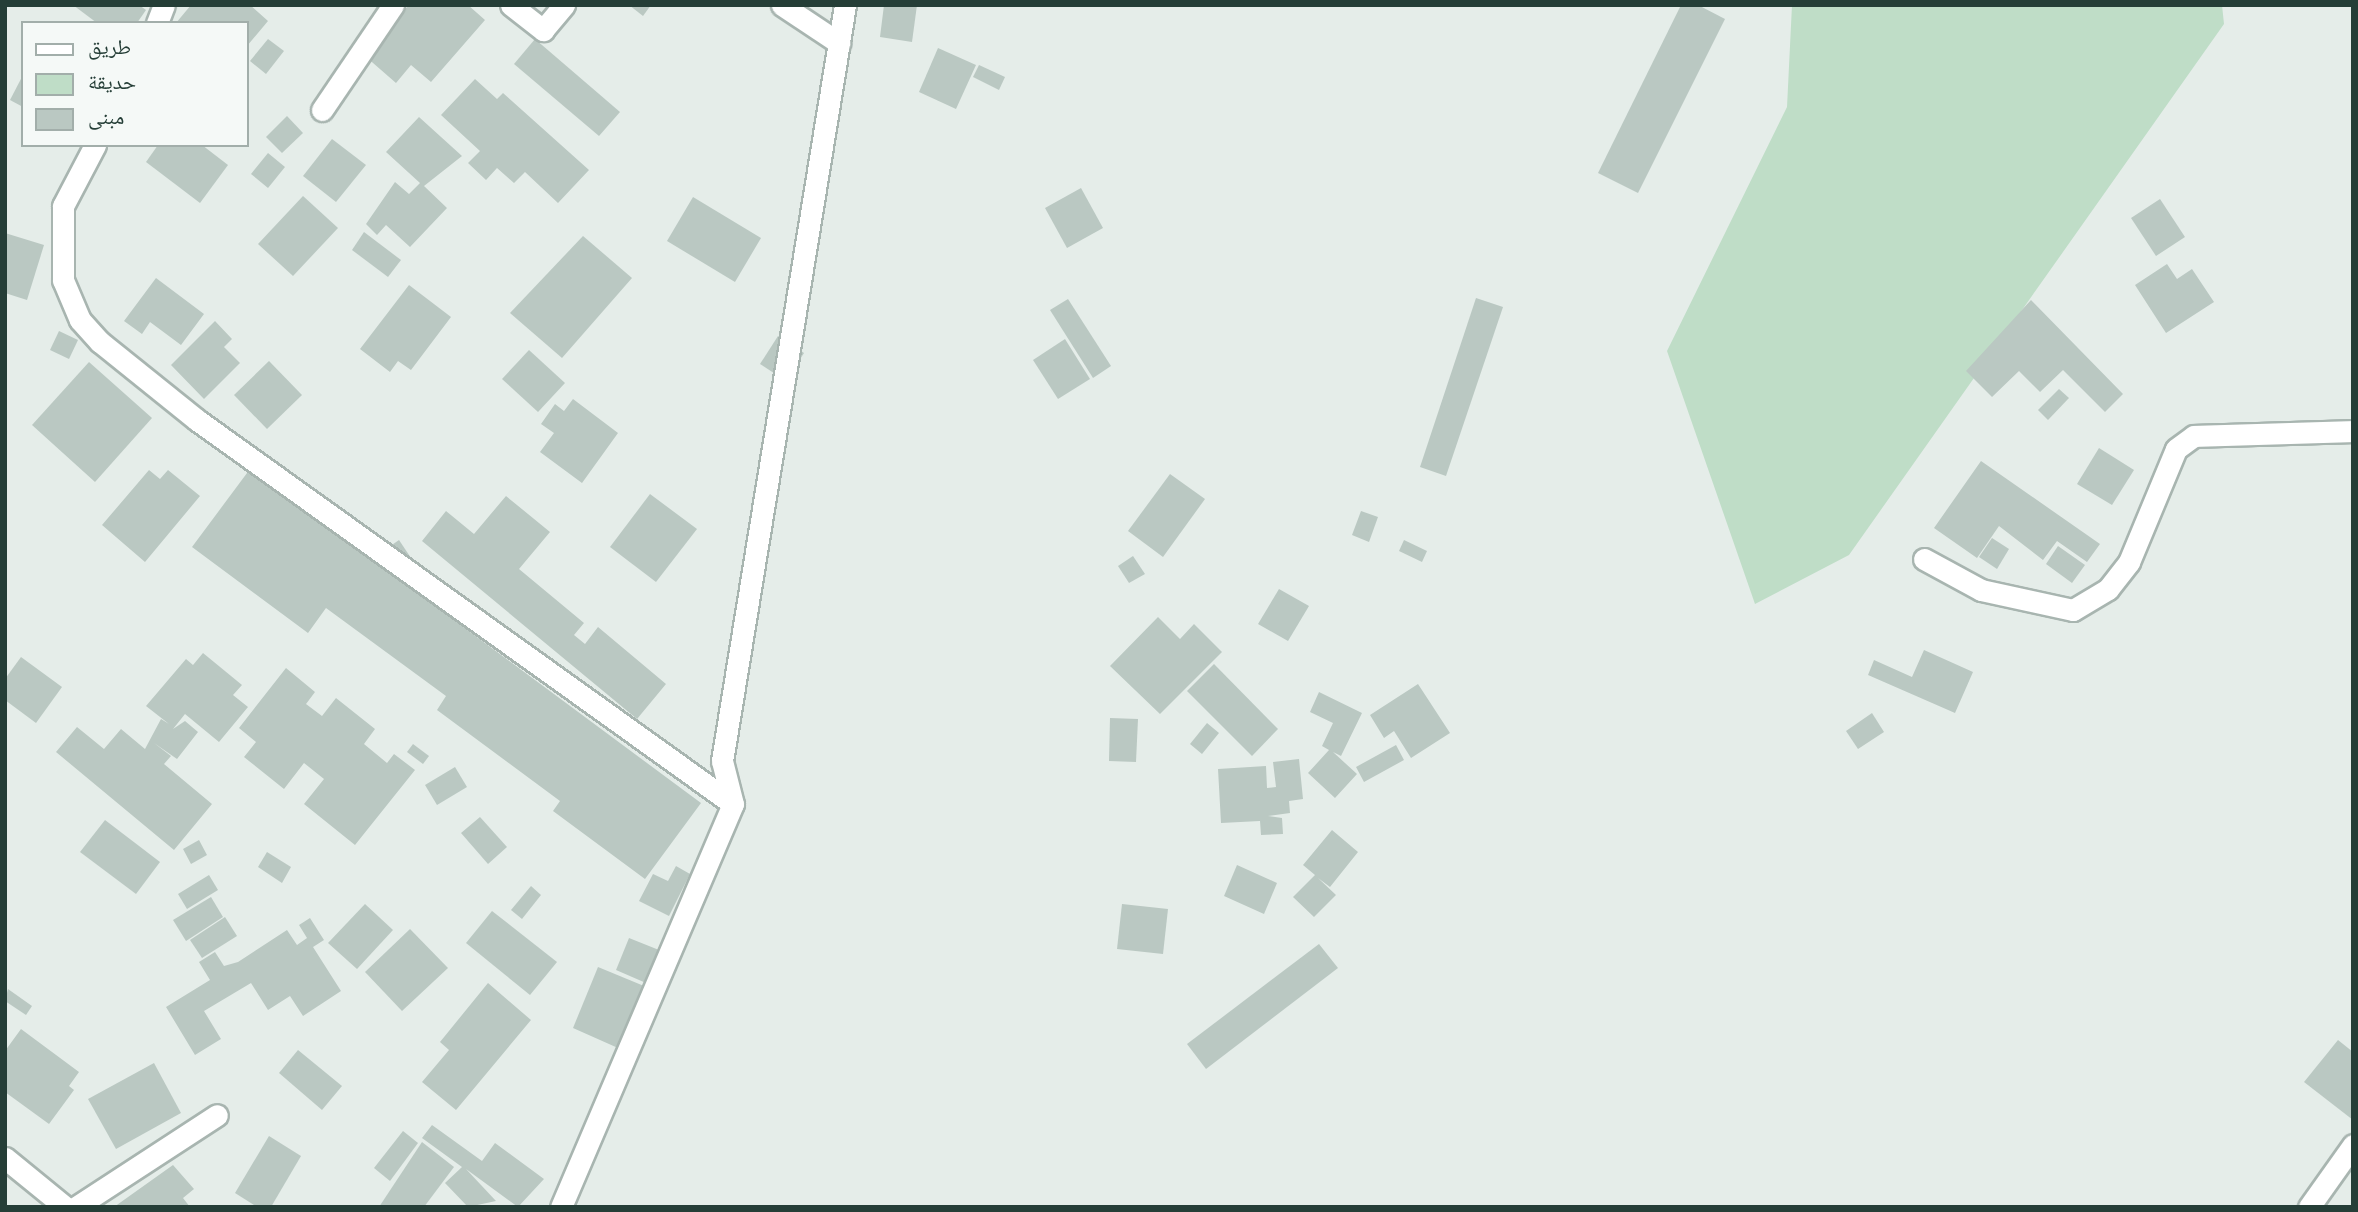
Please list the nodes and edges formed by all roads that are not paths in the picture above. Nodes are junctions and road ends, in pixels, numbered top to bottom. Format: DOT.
graph roads {
  1 [pos="393,5"];
  2 [pos="511,5"];
  3 [pos="564,5"];
  4 [pos="782,5"];
  5 [pos="845,5"];
  6 [pos="839,43"];
  7 [pos="323,110"];
  8 [pos="94,147"];
  9 [pos="2353,431"];
  10 [pos="1924,559"];
  11 [pos="733,804"];
  12 [pos="217,1115"];
  13 [pos="2353,1145"];
  14 [pos="5,1158"];
  15 [pos="65,1207"];
  16 [pos="76,1207"];
  17 [pos="561,1207"];
  18 [pos="2309,1207"];
  1 -- 7 [label="street"];
  2 -- 3 [label="street"];
  4 -- 6 [label="street"];
  5 -- 6 [label="street"];
  6 -- 11 [label="street"];
  8 -- 11 [label="street"];
  9 -- 10 [label="street"];
  11 -- 17 [label="street"];
  12 -- 16 [label="street"];
  13 -- 18 [label="street"];
  14 -- 15 [label="street"];
}
